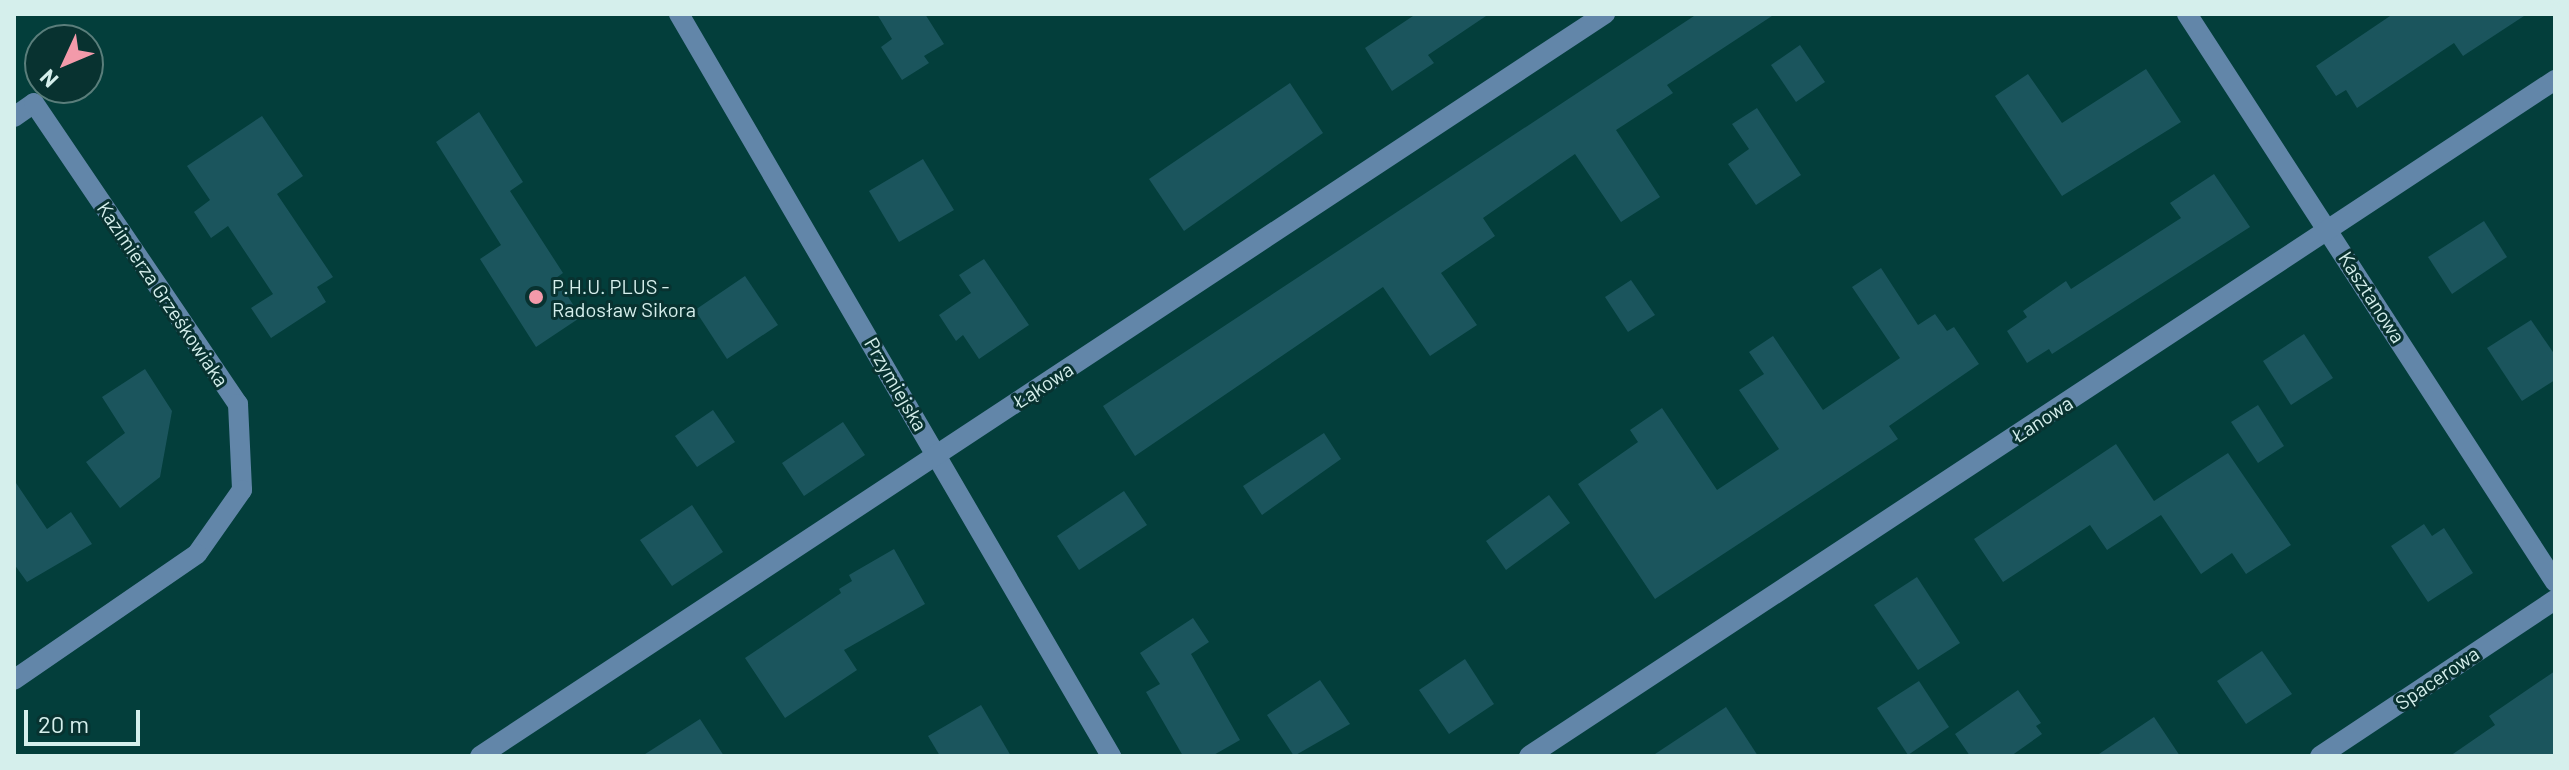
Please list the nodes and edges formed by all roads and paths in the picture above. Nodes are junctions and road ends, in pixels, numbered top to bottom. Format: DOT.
graph roads {
  1 [pos="679,14"];
  2 [pos="1605,14"];
  3 [pos="2187,14"];
  4 [pos="2555,80"];
  5 [pos="14,117"];
  6 [pos="2330,230"];
  7 [pos="937,455"];
  8 [pos="2555,582"];
  9 [pos="2555,600"];
  10 [pos="14,680"];
  11 [pos="480,756"];
  12 [pos="1111,756"];
  13 [pos="1529,756"];
  14 [pos="2320,756"];
  1 -- 7 [label="street, Przymiejska"];
  2 -- 7 [label="street, Łąkowa"];
  3 -- 6 [label="street, Kasztanowa"];
  4 -- 6 [label="street, Łanowa"];
  5 -- 10 [label="street, Kazimierza Grześkowiaka"];
  6 -- 8 [label="street, Kasztanowa"];
  6 -- 13 [label="street, Łanowa"];
  7 -- 11 [label="street, Łąkowa"];
  7 -- 12 [label="street, Przymiejska"];
  9 -- 14 [label="street, Spacerowa"];
}
